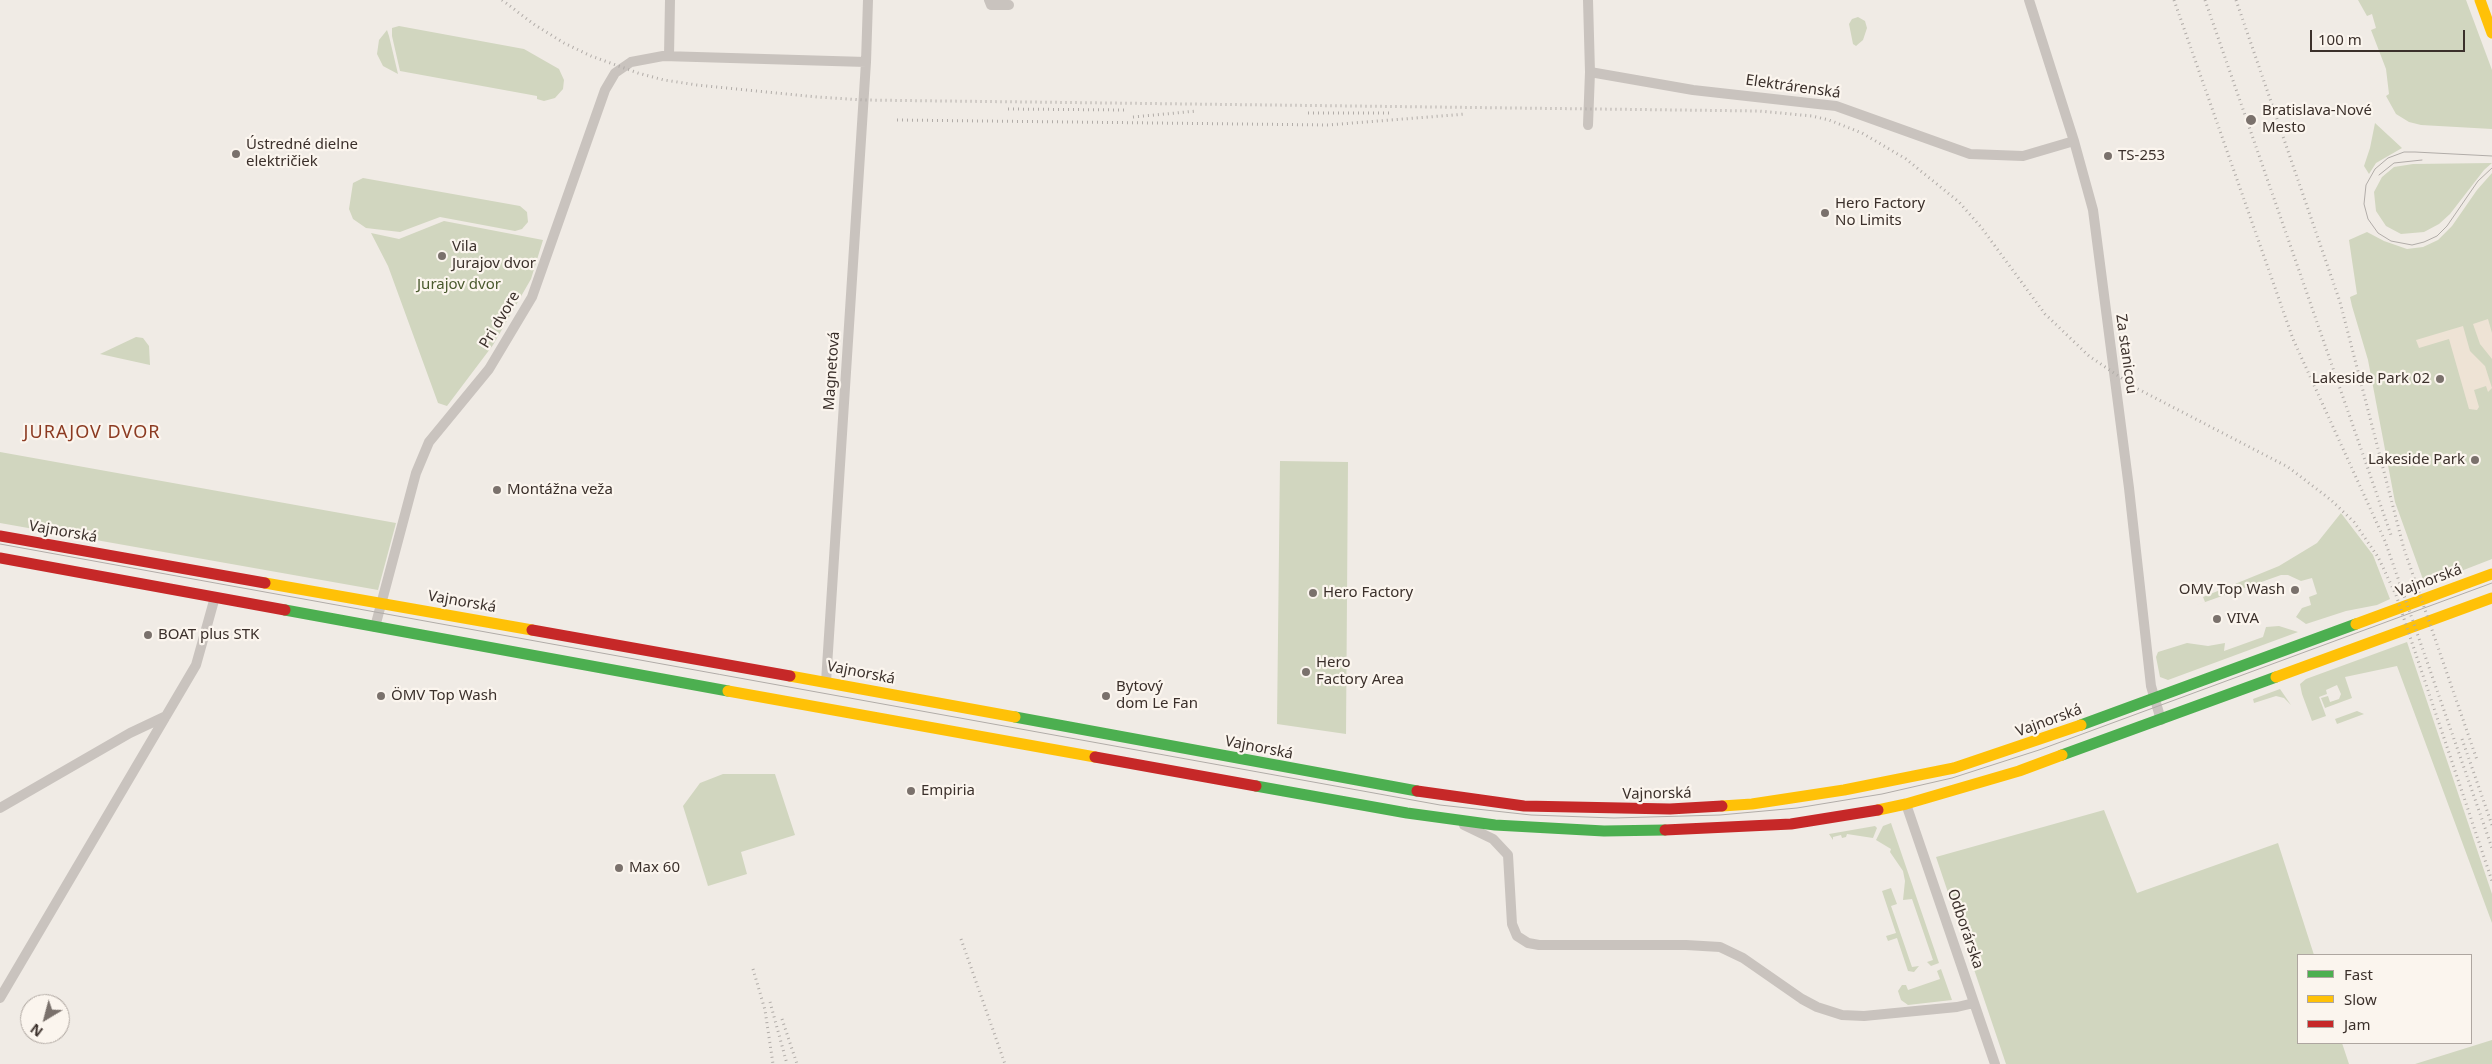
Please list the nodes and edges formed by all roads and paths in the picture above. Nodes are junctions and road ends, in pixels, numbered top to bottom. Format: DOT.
graph roads {
  1 [pos="670,0"];
  2 [pos="868,0"];
  3 [pos="989,0"];
  4 [pos="1588,0"];
  5 [pos="2029,0"];
  6 [pos="2480,0"];
  7 [pos="1009,5"];
  8 [pos="2492,33"];
  9 [pos="669,56"];
  10 [pos="866,62"];
  11 [pos="1590,72"];
  12 [pos="1588,125"];
  13 [pos="2074,141"];
  14 [pos="0,536"];
  15 [pos="0,558"];
  16 [pos="2492,574"];
  17 [pos="215,598"];
  18 [pos="2492,598"];
  19 [pos="381,603"];
  20 [pos="375,627"];
  21 [pos="826,682"];
  22 [pos="2153,699"];
  23 [pos="166,716"];
  24 [pos="2161,720"];
  25 [pos="1902,792"];
  26 [pos="0,808"];
  27 [pos="1454,820"];
  28 [pos="0,998"];
  29 [pos="1974,1003"];
  30 [pos="1995,1064"];
  1 -- 9 [label="street"];
  2 -- 10 [label="street, Magnetová"];
  3 -- 7 [label="street"];
  4 -- 11 [label="street"];
  5 -- 13 [label="street, Za stanicou"];
  6 -- 8 [label="main road"];
  9 -- 10 [label="street"];
  9 -- 19 [label="street, Pri dvore"];
  10 -- 21 [label="street, Magnetová"];
  11 -- 12 [label="street"];
  11 -- 13 [label="street, Elektrárenská"];
  13 -- 22 [label="street, Za stanicou"];
  14 -- 19 [label="main road, Vajnorská"];
  15 -- 17 [label="main road, Vajnorská"];
  16 -- 22 [label="main road, Vajnorská"];
  17 -- 20 [label="main road, Vajnorská"];
  17 -- 23 [label="street"];
  18 -- 24 [label="main road, Vajnorská"];
  19 -- 20 [label="street, Pri dvore"];
  19 -- 21 [label="main road, Vajnorská"];
  20 -- 27 [label="main road, Vajnorská"];
  21 -- 25 [label="main road, Vajnorská"];
  22 -- 24 [label="street, Za stanicou"];
  22 -- 25 [label="main road, Vajnorská"];
  23 -- 26 [label="street"];
  23 -- 28 [label="street"];
  24 -- 25 [label="main road, Vajnorská"];
  25 -- 27 [label="main road, Vajnorská"];
  25 -- 29 [label="street, Odborárska"];
  27 -- 29 [label="street"];
  29 -- 30 [label="street, Odborárska"];
}
